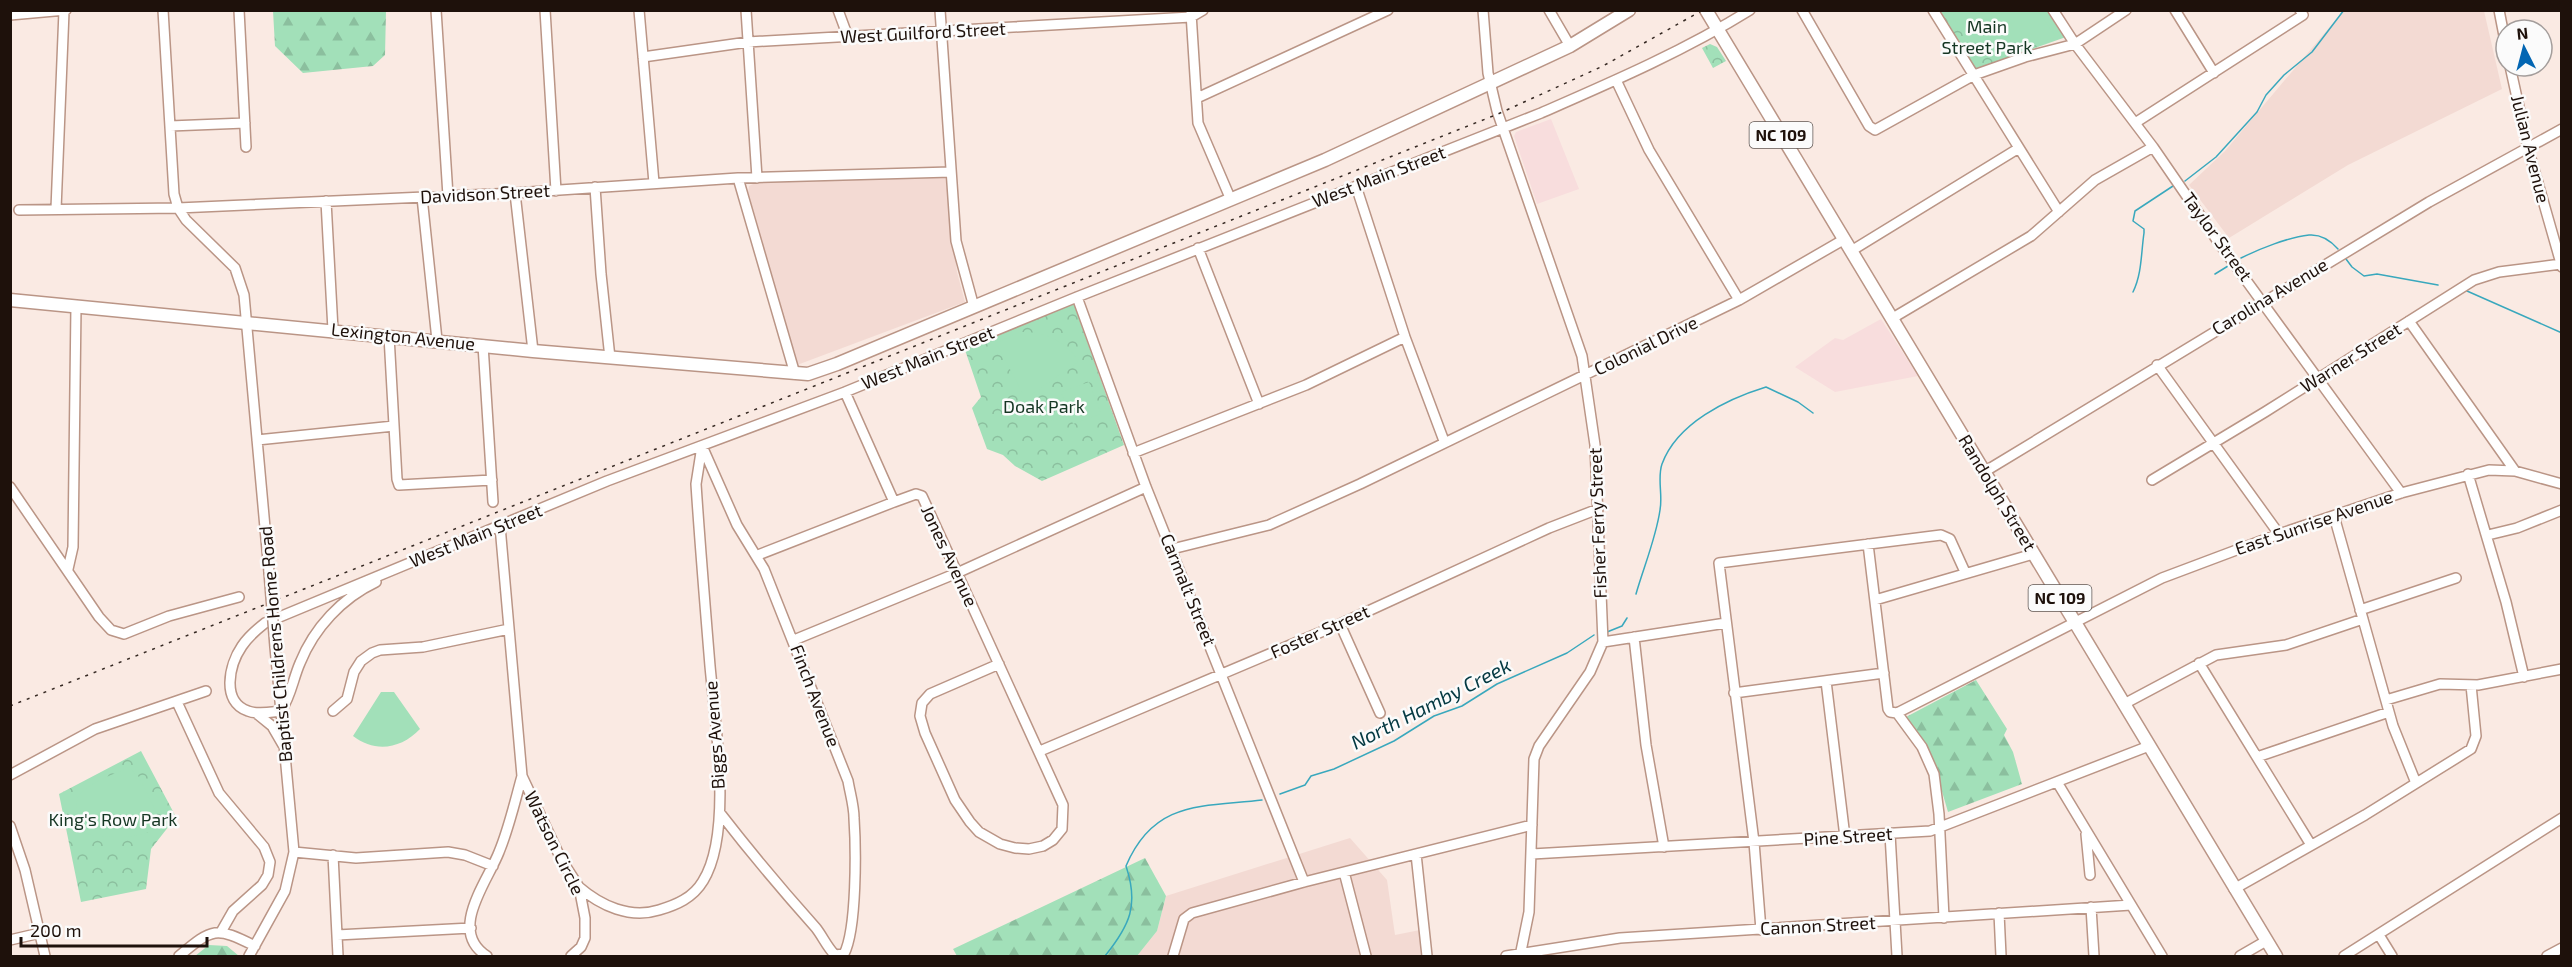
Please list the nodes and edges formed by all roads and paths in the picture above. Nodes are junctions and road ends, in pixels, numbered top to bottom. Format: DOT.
graph roads {
  1 [pos="163,10"];
  2 [pos="239,10"];
  3 [pos="436,10"];
  4 [pos="545,10"];
  5 [pos="639,10"];
  6 [pos="746,10"];
  7 [pos="837,10"];
  8 [pos="940,10"];
  9 [pos="1117,10"];
  10 [pos="1203,10"];
  11 [pos="1388,10"];
  12 [pos="1483,10"];
  13 [pos="1549,10"];
  14 [pos="1629,10"];
  15 [pos="1706,10"];
  16 [pos="1750,10"];
  17 [pos="1802,10"];
  18 [pos="1933,10"];
  19 [pos="2053,10"];
  20 [pos="2126,10"];
  21 [pos="2175,10"];
  22 [pos="65,11"];
  23 [pos="2301,13"];
  24 [pos="1191,14"];
  25 [pos="10,15"];
  26 [pos="1118,21"];
  27 [pos="1718,30"];
  28 [pos="941,33"];
  29 [pos="848,37"];
  30 [pos="748,42"];
  31 [pos="2075,44"];
  32 [pos="1570,46"];
  33 [pos="643,57"];
  34 [pos="2214,73"];
  35 [pos="1974,75"];
  36 [pos="2513,78"];
  37 [pos="1616,80"];
  38 [pos="1490,85"];
  39 [pos="1197,98"];
  40 [pos="245,123"];
  41 [pos="2135,123"];
  42 [pos="170,126"];
  43 [pos="1502,128"];
  44 [pos="2562,129"];
  45 [pos="246,147"];
  46 [pos="2153,147"];
  47 [pos="2019,148"];
  48 [pos="2528,148"];
  49 [pos="951,172"];
  50 [pos="738,178"];
  51 [pos="757,178"];
  52 [pos="654,183"];
  53 [pos="1356,186"];
  54 [pos="596,187"];
  55 [pos="556,190"];
  56 [pos="515,194"];
  57 [pos="448,196"];
  58 [pos="422,197"];
  59 [pos="1231,200"];
  60 [pos="326,201"];
  61 [pos="178,208"];
  62 [pos="56,209"];
  63 [pos="19,210"];
  64 [pos="2059,212"];
  65 [pos="1843,240"];
  66 [pos="1198,248"];
  67 [pos="1851,251"];
  68 [pos="2561,265"];
  69 [pos="1077,297"];
  70 [pos="10,300"];
  71 [pos="1739,300"];
  72 [pos="2263,301"];
  73 [pos="76,306"];
  74 [pos="974,308"];
  75 [pos="1891,319"];
  76 [pos="2409,321"];
  77 [pos="246,322"];
  78 [pos="333,330"];
  79 [pos="389,336"];
  80 [pos="1406,337"];
  81 [pos="437,340"];
  82 [pos="483,345"];
  83 [pos="533,351"];
  84 [pos="610,358"];
  85 [pos="2157,365"];
  86 [pos="795,374"];
  87 [pos="1586,376"];
  88 [pos="2319,378"];
  89 [pos="845,392"];
  90 [pos="1259,404"];
  91 [pos="394,426"];
  92 [pos="257,440"];
  93 [pos="1444,441"];
  94 [pos="2212,444"];
  95 [pos="702,446"];
  96 [pos="1133,453"];
  97 [pos="2515,471"];
  98 [pos="1984,472"];
  99 [pos="2468,474"];
  100 [pos="492,480"];
  101 [pos="2152,480"];
  102 [pos="2562,484"];
  103 [pos="10,487"];
  104 [pos="1146,487"];
  105 [pos="2401,493"];
  106 [pos="494,502"];
  107 [pos="894,502"];
  108 [pos="1598,509"];
  109 [pos="2562,510"];
  110 [pos="2334,516"];
  111 [pos="500,526"];
  112 [pos="2279,534"];
  113 [pos="2488,535"];
  114 [pos="1868,544"];
  115 [pos="1172,549"];
  116 [pos="432,554"];
  117 [pos="2033,554"];
  118 [pos="758,555"];
  119 [pos="68,569"];
  120 [pos="1965,572"];
  121 [pos="957,573"];
  122 [pos="2456,578"];
  123 [pos="238,597"];
  124 [pos="1875,600"];
  125 [pos="2362,615"];
  126 [pos="2076,623"];
  127 [pos="1340,624"];
  128 [pos="1726,624"];
  129 [pos="509,629"];
  130 [pos="1634,637"];
  131 [pos="794,640"];
  132 [pos="1603,642"];
  133 [pos="2199,663"];
  134 [pos="999,664"];
  135 [pos="2562,669"];
  136 [pos="1222,674"];
  137 [pos="1884,674"];
  138 [pos="2524,677"];
  139 [pos="1826,681"];
  140 [pos="2471,685"];
  141 [pos="206,691"];
  142 [pos="1734,693"];
  143 [pos="2386,699"];
  144 [pos="177,702"];
  145 [pos="2124,704"];
  146 [pos="281,711"];
  147 [pos="333,711"];
  148 [pos="2389,712"];
  149 [pos="256,713"];
  150 [pos="1380,713"];
  151 [pos="1897,713"];
  152 [pos="2149,746"];
  153 [pos="285,748"];
  154 [pos="1040,751"];
  155 [pos="2257,757"];
  156 [pos="10,774"];
  157 [pos="522,776"];
  158 [pos="2056,782"];
  159 [pos="2416,783"];
  160 [pos="720,813"];
  161 [pos="2562,819"];
  162 [pos="1532,825"];
  163 [pos="10,826"];
  164 [pos="1940,828"];
  165 [pos="2085,832"];
  166 [pos="1890,834"];
  167 [pos="1845,837"];
  168 [pos="1754,842"];
  169 [pos="2311,845"];
  170 [pos="1664,847"];
  171 [pos="294,852"];
  172 [pos="1416,854"];
  173 [pos="1532,854"];
  174 [pos="333,855"];
  175 [pos="493,866"];
  176 [pos="1344,872"];
  177 [pos="2090,875"];
  178 [pos="1304,882"];
  179 [pos="579,887"];
  180 [pos="2234,889"];
  181 [pos="2132,905"];
  182 [pos="2091,908"];
  183 [pos="1999,914"];
  184 [pos="1944,918"];
  185 [pos="1896,922"];
  186 [pos="471,928"];
  187 [pos="1761,930"];
  188 [pos="221,932"];
  189 [pos="39,933"];
  190 [pos="2379,935"];
  191 [pos="337,936"];
  192 [pos="10,940"];
  193 [pos="2266,941"];
  194 [pos="255,946"];
  195 [pos="2562,948"];
  196 [pos="835,955"];
  197 [pos="1520,955"];
  198 [pos="45,957"];
  199 [pos="179,957"];
  200 [pos="249,957"];
  201 [pos="338,957"];
  202 [pos="487,957"];
  203 [pos="571,957"];
  204 [pos="1173,957"];
  205 [pos="1366,957"];
  206 [pos="1427,957"];
  207 [pos="1506,957"];
  208 [pos="1897,957"];
  209 [pos="2001,957"];
  210 [pos="2094,957"];
  211 [pos="2162,957"];
  212 [pos="2240,957"];
  213 [pos="2276,957"];
  214 [pos="2344,957"];
  215 [pos="2392,957"];
  216 [pos="2547,957"];
  1 -- 42 [label="street"];
  2 -- 40 [label="street"];
  3 -- 57 [label="street"];
  4 -- 55 [label="street"];
  5 -- 33 [label="street"];
  6 -- 30 [label="street"];
  7 -- 29 [label="street"];
  8 -- 28 [label="street"];
  9 -- 26 [label="street"];
  10 -- 24 [label="street, West Guilford Street"];
  11 -- 39 [label="street"];
  12 -- 38 [label="street, Fisher Ferry Street"];
  13 -- 32 [label="street"];
  14 -- 32 [label="main road, West Main Street"];
  15 -- 27 [label="main road, NC 109"];
  16 -- 27 [label="street, West Main Street"];
  17 -- 35 [label="street"];
  18 -- 35 [label="street"];
  19 -- 31 [label="street, Taylor Street"];
  20 -- 31 [label="street"];
  21 -- 34 [label="street"];
  22 -- 25 [label="street"];
  22 -- 62 [label="street"];
  23 -- 34 [label="street"];
  24 -- 26 [label="street, West Guilford Street"];
  24 -- 39 [label="street"];
  26 -- 28 [label="street, West Guilford Street"];
  27 -- 37 [label="street, West Main Street"];
  27 -- 65 [label="main road, Randolph Street / NC 109"];
  28 -- 29 [label="street, West Guilford Street"];
  28 -- 49 [label="street"];
  29 -- 30 [label="street, West Guilford Street"];
  30 -- 33 [label="street, West Guilford Street"];
  30 -- 51 [label="street"];
  31 -- 35 [label="street"];
  31 -- 41 [label="street, Taylor Street"];
  32 -- 38 [label="main road, West Main Street"];
  33 -- 52 [label="street"];
  34 -- 41 [label="street"];
  35 -- 47 [label="street"];
  36 -- 48 [label="street, Julian Avenue"];
  37 -- 43 [label="street, West Main Street"];
  37 -- 71 [label="street"];
  38 -- 43 [label="street, Fisher Ferry Street"];
  38 -- 59 [label="main road, West Main Street"];
  39 -- 59 [label="street"];
  40 -- 42 [label="street"];
  40 -- 45 [label="street"];
  41 -- 46 [label="street, Taylor Street"];
  42 -- 61 [label="street"];
  43 -- 53 [label="street, West Main Street"];
  43 -- 87 [label="street, Fisher Ferry Street"];
  44 -- 48 [label="street, Carolina Avenue"];
  46 -- 64 [label="street"];
  46 -- 72 [label="street, Taylor Street"];
  47 -- 64 [label="street"];
  47 -- 67 [label="street"];
  48 -- 68 [label="street, Julian Avenue"];
  48 -- 72 [label="street, Carolina Avenue"];
  49 -- 51 [label="street, Davidson Street"];
  49 -- 74 [label="street"];
  50 -- 51 [label="street, Davidson Street"];
  50 -- 52 [label="street, Davidson Street"];
  50 -- 86 [label="street"];
  52 -- 54 [label="street, Davidson Street"];
  53 -- 66 [label="street, West Main Street"];
  53 -- 80 [label="street"];
  54 -- 55 [label="street, Davidson Street"];
  54 -- 84 [label="street"];
  55 -- 56 [label="street, Davidson Street"];
  56 -- 57 [label="street, Davidson Street"];
  56 -- 83 [label="street"];
  57 -- 58 [label="street, Davidson Street"];
  58 -- 60 [label="street, Davidson Street"];
  58 -- 81 [label="street"];
  59 -- 74 [label="main road, West Main Street"];
  60 -- 61 [label="street, Davidson Street"];
  60 -- 78 [label="street"];
  61 -- 62 [label="street, Davidson Street"];
  61 -- 77 [label="street, Baptist Childrens Home Road"];
  62 -- 63 [label="street, Davidson Street"];
  64 -- 75 [label="street"];
  65 -- 67 [label="main road, Randolph Street / NC 109"];
  65 -- 71 [label="street, Colonial Drive"];
  66 -- 69 [label="street, West Main Street"];
  66 -- 90 [label="street"];
  67 -- 75 [label="main road, Randolph Street / NC 109"];
  68 -- 76 [label="street, Warner Street"];
  69 -- 89 [label="street, West Main Street"];
  69 -- 96 [label="street, Carmalt Street"];
  70 -- 73 [label="main road, Lexington Avenue"];
  71 -- 87 [label="street, Colonial Drive"];
  72 -- 85 [label="street, Carolina Avenue"];
  72 -- 88 [label="street, Taylor Street"];
  73 -- 77 [label="main road, Lexington Avenue"];
  73 -- 119 [label="street"];
  74 -- 86 [label="main road, West Main Street"];
  75 -- 98 [label="main road, Randolph Street / NC 109"];
  76 -- 88 [label="street, Warner Street"];
  76 -- 97 [label="street"];
  77 -- 78 [label="main road, Lexington Avenue"];
  77 -- 92 [label="street, Baptist Childrens Home Road"];
  78 -- 79 [label="main road, Lexington Avenue"];
  79 -- 81 [label="main road, Lexington Avenue"];
  79 -- 91 [label="street"];
  80 -- 90 [label="street"];
  80 -- 93 [label="street"];
  81 -- 82 [label="main road, Lexington Avenue"];
  82 -- 83 [label="main road, Lexington Avenue"];
  82 -- 100 [label="street"];
  83 -- 84 [label="main road, Lexington Avenue"];
  84 -- 86 [label="main road, Lexington Avenue"];
  85 -- 94 [label="street"];
  85 -- 98 [label="street, Carolina Avenue"];
  87 -- 93 [label="street, Colonial Drive"];
  87 -- 108 [label="street, Fisher Ferry Street"];
  88 -- 94 [label="street, Warner Street"];
  88 -- 105 [label="street, Taylor Street"];
  89 -- 95 [label="street, West Main Street"];
  89 -- 107 [label="street, Jones Avenue"];
  90 -- 96 [label="street"];
  91 -- 92 [label="street"];
  91 -- 100 [label="street"];
  92 -- 146 [label="street, Baptist Childrens Home Road, bridge"];
  93 -- 115 [label="street, Colonial Drive"];
  94 -- 101 [label="street, Warner Street"];
  94 -- 112 [label="street"];
  95 -- 111 [label="street, West Main Street"];
  95 -- 118 [label="street, Finch Avenue"];
  95 -- 160 [label="street, Biggs Avenue"];
  96 -- 104 [label="street, Carmalt Street"];
  97 -- 99 [label="street, East Sunrise Avenue"];
  97 -- 102 [label="street, East Sunrise Avenue"];
  98 -- 117 [label="main road, Randolph Street / NC 109"];
  99 -- 105 [label="street, East Sunrise Avenue"];
  99 -- 113 [label="street"];
  100 -- 106 [label="street"];
  103 -- 119 [label="street"];
  104 -- 115 [label="street, Carmalt Street"];
  104 -- 121 [label="street"];
  105 -- 110 [label="street, East Sunrise Avenue"];
  107 -- 118 [label="street"];
  107 -- 121 [label="street, Jones Avenue"];
  108 -- 127 [label="street, Foster Street"];
  108 -- 132 [label="street, Fisher Ferry Street"];
  109 -- 113 [label="street"];
  110 -- 112 [label="street, East Sunrise Avenue"];
  110 -- 125 [label="street"];
  111 -- 116 [label="street, West Main Street"];
  111 -- 129 [label="street"];
  112 -- 126 [label="street, East Sunrise Avenue"];
  113 -- 138 [label="street"];
  114 -- 120 [label="street"];
  114 -- 124 [label="street"];
  114 -- 128 [label="street"];
  115 -- 136 [label="street, Carmalt Street"];
  116 -- 146 [label="street"];
  116 -- 149 [label="street, West Main Street"];
  117 -- 120 [label="street"];
  117 -- 126 [label="main road, Randolph Street / NC 109"];
  118 -- 131 [label="street, Finch Avenue"];
  119 -- 123 [label="street"];
  120 -- 124 [label="street"];
  121 -- 131 [label="street"];
  121 -- 134 [label="street, Jones Avenue"];
  122 -- 125 [label="street"];
  124 -- 137 [label="street"];
  125 -- 133 [label="street"];
  125 -- 143 [label="street"];
  126 -- 145 [label="main road, Randolph Street / NC 109"];
  126 -- 151 [label="street, East Sunrise Avenue"];
  127 -- 136 [label="street, Foster Street"];
  127 -- 150 [label="street"];
  128 -- 130 [label="street"];
  128 -- 142 [label="street"];
  129 -- 147 [label="street"];
  129 -- 157 [label="street"];
  130 -- 132 [label="street"];
  130 -- 170 [label="street"];
  131 -- 196 [label="street, Finch Avenue"];
  132 -- 162 [label="street, Fisher Ferry Street"];
  133 -- 145 [label="street"];
  133 -- 155 [label="street"];
  134 -- 154 [label="street, Jones Avenue"];
  134 -- 154 [label="street, Jones Avenue"];
  135 -- 138 [label="street"];
  136 -- 154 [label="street, Foster Street"];
  136 -- 178 [label="street, Carmalt Street"];
  137 -- 139 [label="street"];
  137 -- 151 [label="street"];
  138 -- 140 [label="street"];
  139 -- 142 [label="street"];
  139 -- 167 [label="street"];
  140 -- 143 [label="street"];
  140 -- 159 [label="street"];
  141 -- 144 [label="street"];
  142 -- 168 [label="street"];
  143 -- 148 [label="street"];
  144 -- 156 [label="street"];
  144 -- 188 [label="street"];
  145 -- 152 [label="main road, Randolph Street / NC 109"];
  146 -- 149 [label="street"];
  146 -- 153 [label="street, Baptist Childrens Home Road"];
  148 -- 155 [label="street"];
  148 -- 159 [label="street"];
  149 -- 153 [label="street, West Main Street"];
  151 -- 164 [label="street"];
  152 -- 158 [label="street, Pine Street"];
  152 -- 180 [label="main road, Randolph Street / NC 109"];
  153 -- 171 [label="street, Baptist Childrens Home Road"];
  155 -- 169 [label="street"];
  157 -- 175 [label="street, Watson Circle"];
  157 -- 179 [label="street, Watson Circle"];
  158 -- 164 [label="street, Pine Street"];
  158 -- 165 [label="street"];
  159 -- 169 [label="street"];
  160 -- 179 [label="street, Biggs Avenue"];
  160 -- 196 [label="street"];
  161 -- 190 [label="street"];
  162 -- 172 [label="street"];
  162 -- 173 [label="street, Fisher Ferry Street"];
  163 -- 189 [label="street"];
  164 -- 166 [label="street, Pine Street"];
  164 -- 184 [label="street"];
  165 -- 177 [label="street"];
  165 -- 181 [label="street"];
  166 -- 167 [label="street, Pine Street"];
  166 -- 185 [label="street"];
  167 -- 168 [label="street, Pine Street"];
  168 -- 170 [label="street, Pine Street"];
  168 -- 187 [label="street"];
  169 -- 180 [label="street"];
  170 -- 173 [label="street, Pine Street"];
  171 -- 174 [label="street"];
  171 -- 194 [label="street, Baptist Childrens Home Road"];
  172 -- 176 [label="street"];
  172 -- 206 [label="street"];
  173 -- 197 [label="street, Fisher Ferry Street"];
  174 -- 175 [label="street"];
  174 -- 191 [label="street"];
  175 -- 186 [label="street, Watson Circle"];
  176 -- 178 [label="street"];
  176 -- 205 [label="street"];
  178 -- 204 [label="street"];
  179 -- 203 [label="street, Watson Circle"];
  180 -- 193 [label="main road, Randolph Street / NC 109"];
  181 -- 182 [label="street, Cannon Street"];
  181 -- 211 [label="street"];
  182 -- 183 [label="street, Cannon Street"];
  182 -- 210 [label="street"];
  183 -- 184 [label="street, Cannon Street"];
  183 -- 209 [label="street"];
  184 -- 185 [label="street, Cannon Street"];
  185 -- 187 [label="street, Cannon Street"];
  185 -- 208 [label="street"];
  186 -- 191 [label="street"];
  186 -- 202 [label="street"];
  187 -- 197 [label="street, Cannon Street"];
  188 -- 194 [label="street"];
  188 -- 199 [label="street"];
  189 -- 192 [label="street"];
  189 -- 198 [label="street"];
  190 -- 214 [label="street"];
  190 -- 215 [label="street"];
  191 -- 201 [label="street"];
  193 -- 212 [label="street"];
  193 -- 213 [label="main road, Randolph Street / NC 109"];
  194 -- 200 [label="street, Baptist Childrens Home Road"];
  195 -- 216 [label="street"];
  197 -- 207 [label="street, Cannon Street"];
}
